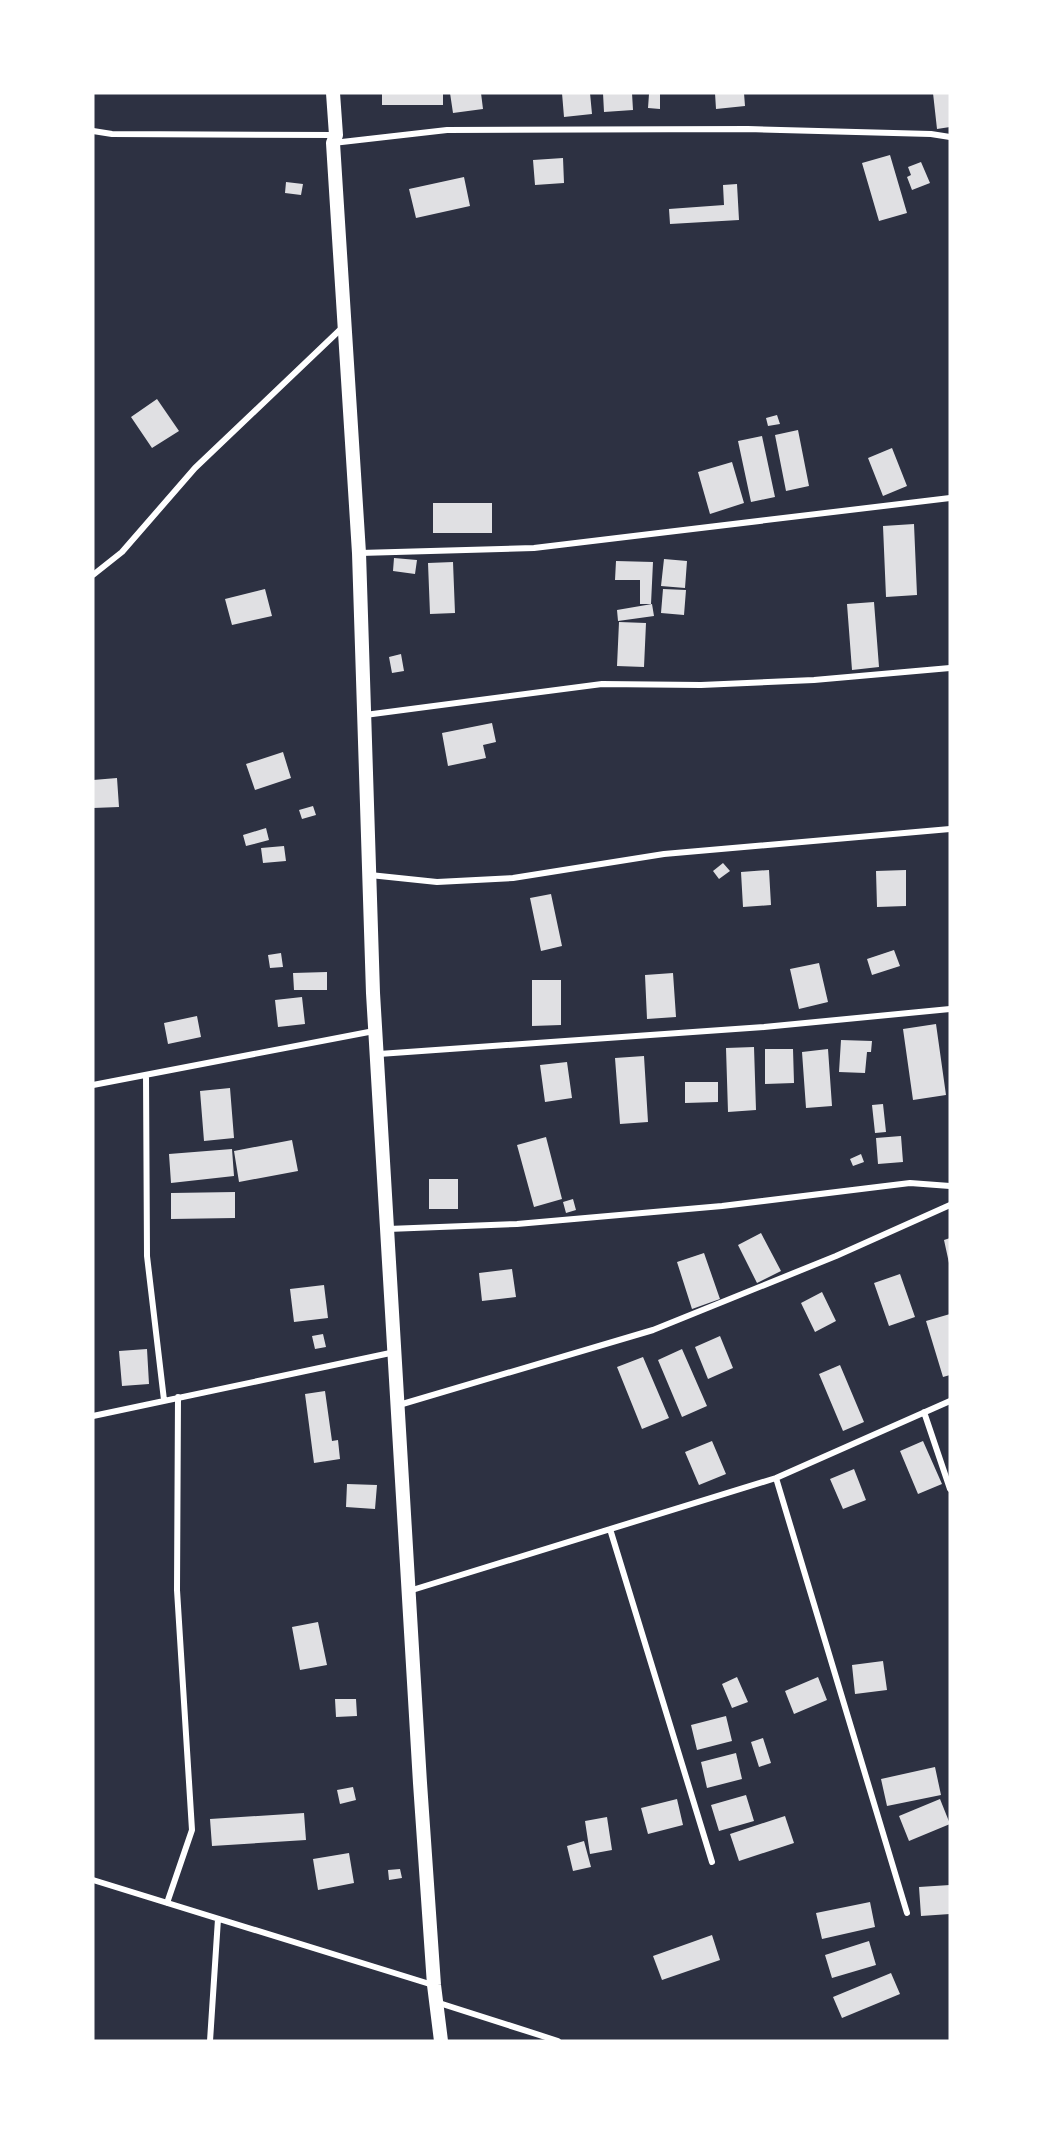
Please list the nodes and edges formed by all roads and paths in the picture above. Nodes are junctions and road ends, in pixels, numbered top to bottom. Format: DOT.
graph roads {
  1 [pos="333,93"];
  2 [pos="93,130"];
  3 [pos="950,137"];
  4 [pos="334,139"];
  5 [pos="344,325"];
  6 [pos="950,498"];
  7 [pos="359,553"];
  8 [pos="93,575"];
  9 [pos="950,668"];
  10 [pos="365,715"];
  11 [pos="950,829"];
  12 [pos="369,875"];
  13 [pos="950,1009"];
  14 [pos="377,1030"];
  15 [pos="379,1054"];
  16 [pos="146,1075"];
  17 [pos="93,1085"];
  18 [pos="950,1186"];
  19 [pos="950,1205"];
  20 [pos="388,1229"];
  21 [pos="395,1352"];
  22 [pos="178,1397"];
  23 [pos="164,1400"];
  24 [pos="950,1401"];
  25 [pos="398,1406"];
  26 [pos="924,1412"];
  27 [pos="93,1416"];
  28 [pos="776,1478"];
  29 [pos="950,1489"];
  30 [pos="610,1529"];
  31 [pos="409,1592"];
  32 [pos="712,1862"];
  33 [pos="93,1880"];
  34 [pos="167,1903"];
  35 [pos="907,1913"];
  36 [pos="218,1919"];
  37 [pos="434,1985"];
  38 [pos="436,2002"];
  39 [pos="210,2041"];
  40 [pos="441,2041"];
  41 [pos="558,2041"];
  1 -- 4 [label="highway"];
  2 -- 4 [label="street"];
  3 -- 4 [label="street"];
  4 -- 5 [label="highway"];
  5 -- 7 [label="highway"];
  5 -- 8 [label="street"];
  6 -- 7 [label="street"];
  7 -- 10 [label="highway"];
  9 -- 10 [label="street"];
  10 -- 12 [label="highway"];
  11 -- 12 [label="street"];
  12 -- 14 [label="highway"];
  13 -- 15 [label="street"];
  14 -- 15 [label="highway"];
  14 -- 16 [label="street"];
  15 -- 20 [label="highway"];
  16 -- 17 [label="street"];
  16 -- 23 [label="street"];
  18 -- 20 [label="street"];
  19 -- 25 [label="street"];
  20 -- 21 [label="highway"];
  21 -- 22 [label="street"];
  21 -- 25 [label="highway"];
  22 -- 23 [label="street"];
  22 -- 34 [label="street"];
  23 -- 27 [label="street"];
  24 -- 26 [label="street"];
  25 -- 31 [label="highway"];
  26 -- 28 [label="street"];
  26 -- 29 [label="street"];
  28 -- 30 [label="street"];
  28 -- 35 [label="street"];
  30 -- 31 [label="street"];
  30 -- 32 [label="street"];
  31 -- 37 [label="highway"];
  33 -- 34 [label="street"];
  34 -- 36 [label="street"];
  36 -- 37 [label="street"];
  36 -- 39 [label="street"];
  37 -- 38 [label="highway"];
  38 -- 40 [label="highway"];
  38 -- 41 [label="street"];
}
